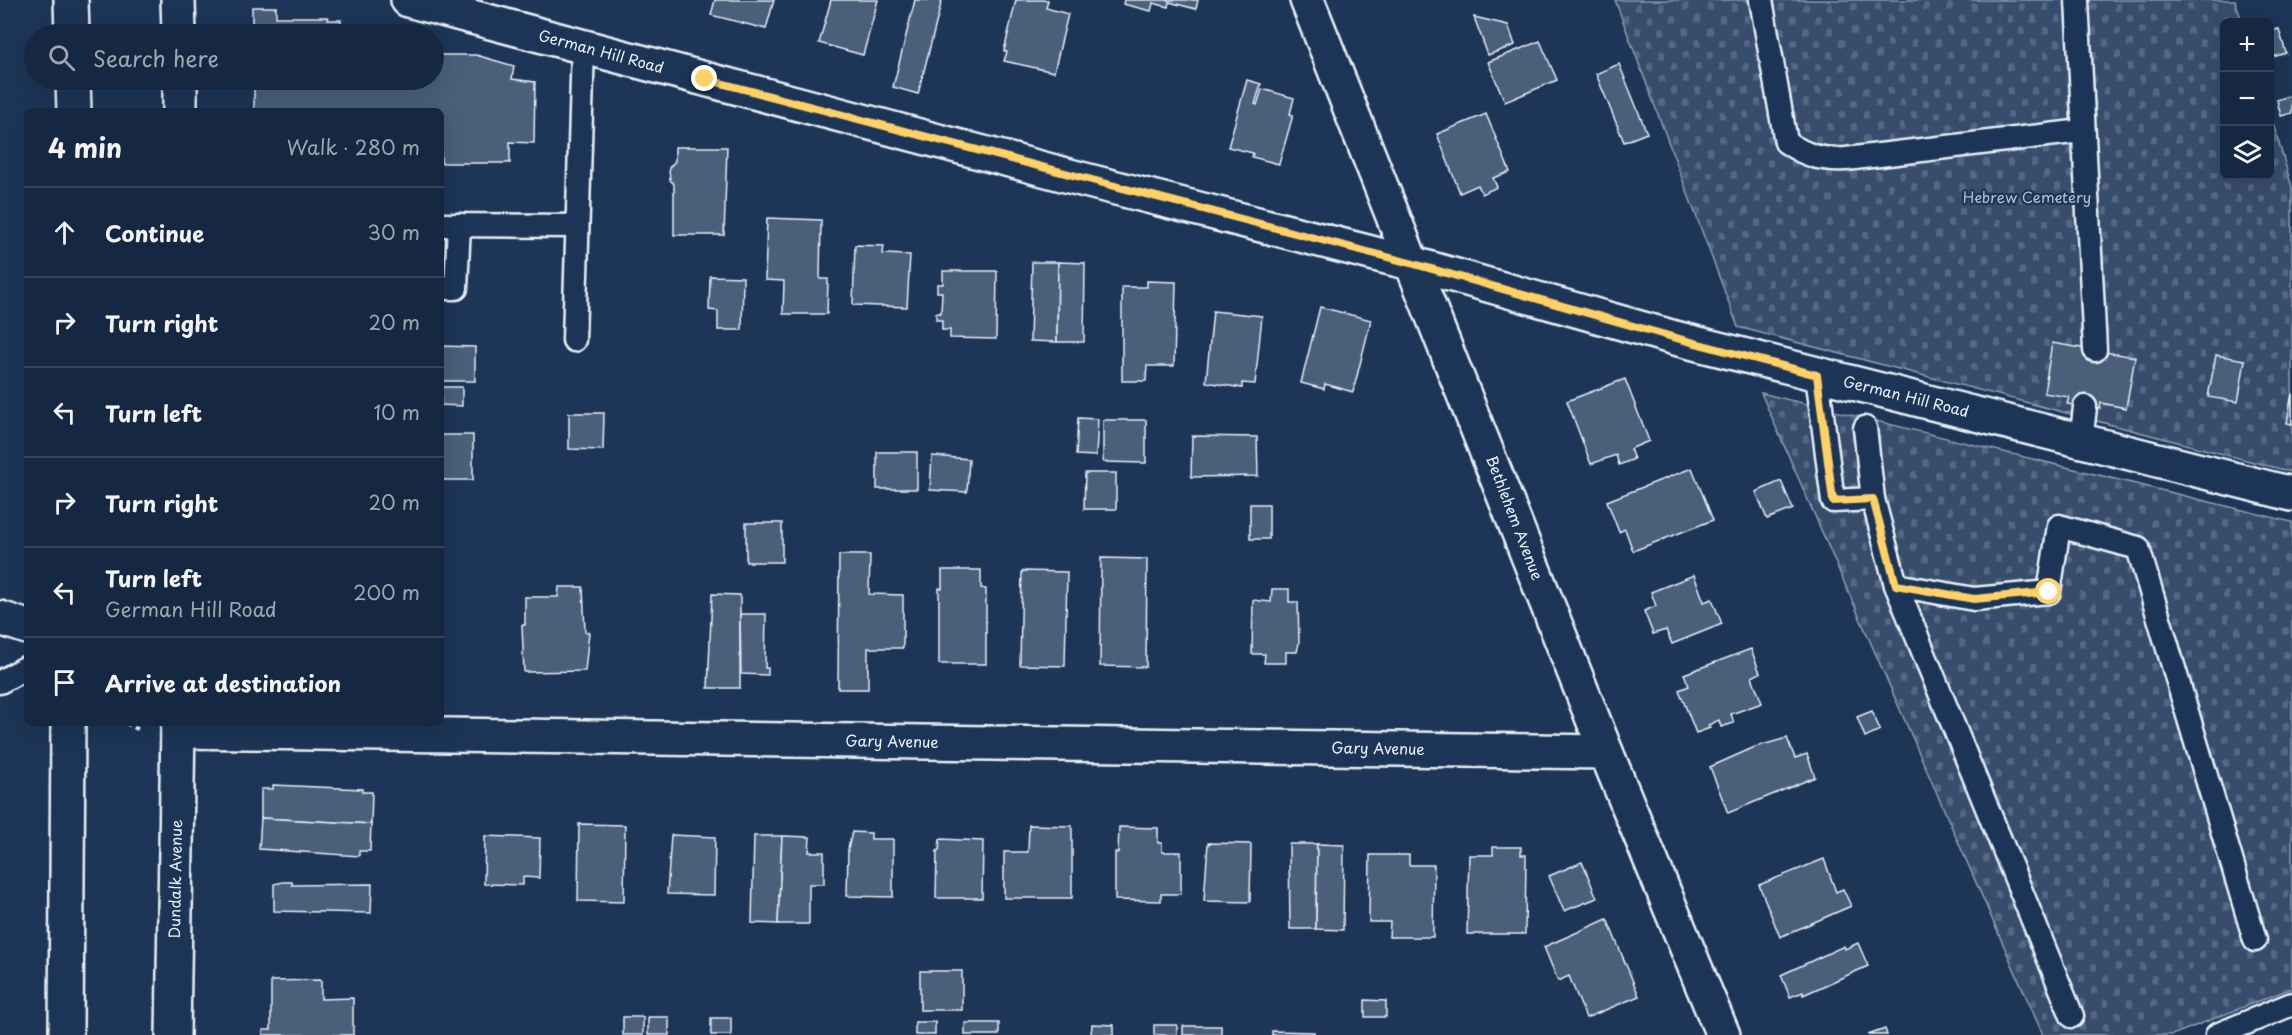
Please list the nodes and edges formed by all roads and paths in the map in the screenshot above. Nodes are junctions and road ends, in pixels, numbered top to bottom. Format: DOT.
graph roads {
  1 [pos="71,0"];
  2 [pos="178,0"];
  3 [pos="408,0"];
  4 [pos="1307,0"];
  5 [pos="1761,0"];
  6 [pos="2077,0"];
  7 [pos="72,24"];
  8 [pos="179,24"];
  9 [pos="583,47"];
  10 [pos="73,90"];
  11 [pos="180,90"];
  12 [pos="74,108"];
  13 [pos="180,108"];
  14 [pos="2082,131"];
  15 [pos="450,225"];
  16 [pos="576,226"];
  17 [pos="1414,264"];
  18 [pos="444,288"];
  19 [pos="574,340"];
  20 [pos="2095,350"];
  21 [pos="1817,375"];
  22 [pos="2085,407"];
  23 [pos="1865,428"];
  24 [pos="2081,442"];
  25 [pos="2292,494"];
  26 [pos="1873,499"];
  27 [pos="1896,585"];
  28 [pos="0,618"];
  29 [pos="24,626"];
  30 [pos="24,669"];
  31 [pos="0,682"];
  32 [pos="68,726"];
  33 [pos="178,727"];
  34 [pos="1606,752"];
  35 [pos="2255,940"];
  36 [pos="2292,1004"];
  37 [pos="2072,1016"];
  38 [pos="66,1035"];
  39 [pos="173,1035"];
  40 [pos="1723,1035"];
  41 [pos="2217,1035"];
  1 -- 7 [label="street"];
  2 -- 8 [label="street"];
  3 -- 9 [label="street, German Hill Road"];
  4 -- 17 [label="street, Bethlehem Avenue"];
  5 -- 14 [label="lane"];
  6 -- 14 [label="lane"];
  9 -- 16 [label="lane"];
  9 -- 17 [label="street, German Hill Road"];
  10 -- 12 [label="street"];
  11 -- 13 [label="street"];
  14 -- 20 [label="lane"];
  15 -- 16 [label="lane"];
  15 -- 18 [label="lane"];
  16 -- 19 [label="lane"];
  17 -- 21 [label="street, German Hill Road"];
  17 -- 34 [label="street, Bethlehem Avenue"];
  21 -- 24 [label="street, German Hill Road"];
  21 -- 26 [label="lane"];
  22 -- 24 [label="lane"];
  23 -- 26 [label="lane"];
  24 -- 25 [label="street, German Hill Road"];
  26 -- 27 [label="lane"];
  27 -- 35 [label="lane"];
  27 -- 37 [label="lane"];
  28 -- 29 [label="street"];
  30 -- 31 [label="lane"];
  32 -- 38 [label="street"];
  33 -- 34 [label="street, Gary Avenue"];
  33 -- 39 [label="street, Dundalk Avenue"];
  34 -- 40 [label="street, Bethlehem Avenue"];
  36 -- 41 [label="lane"];
}
